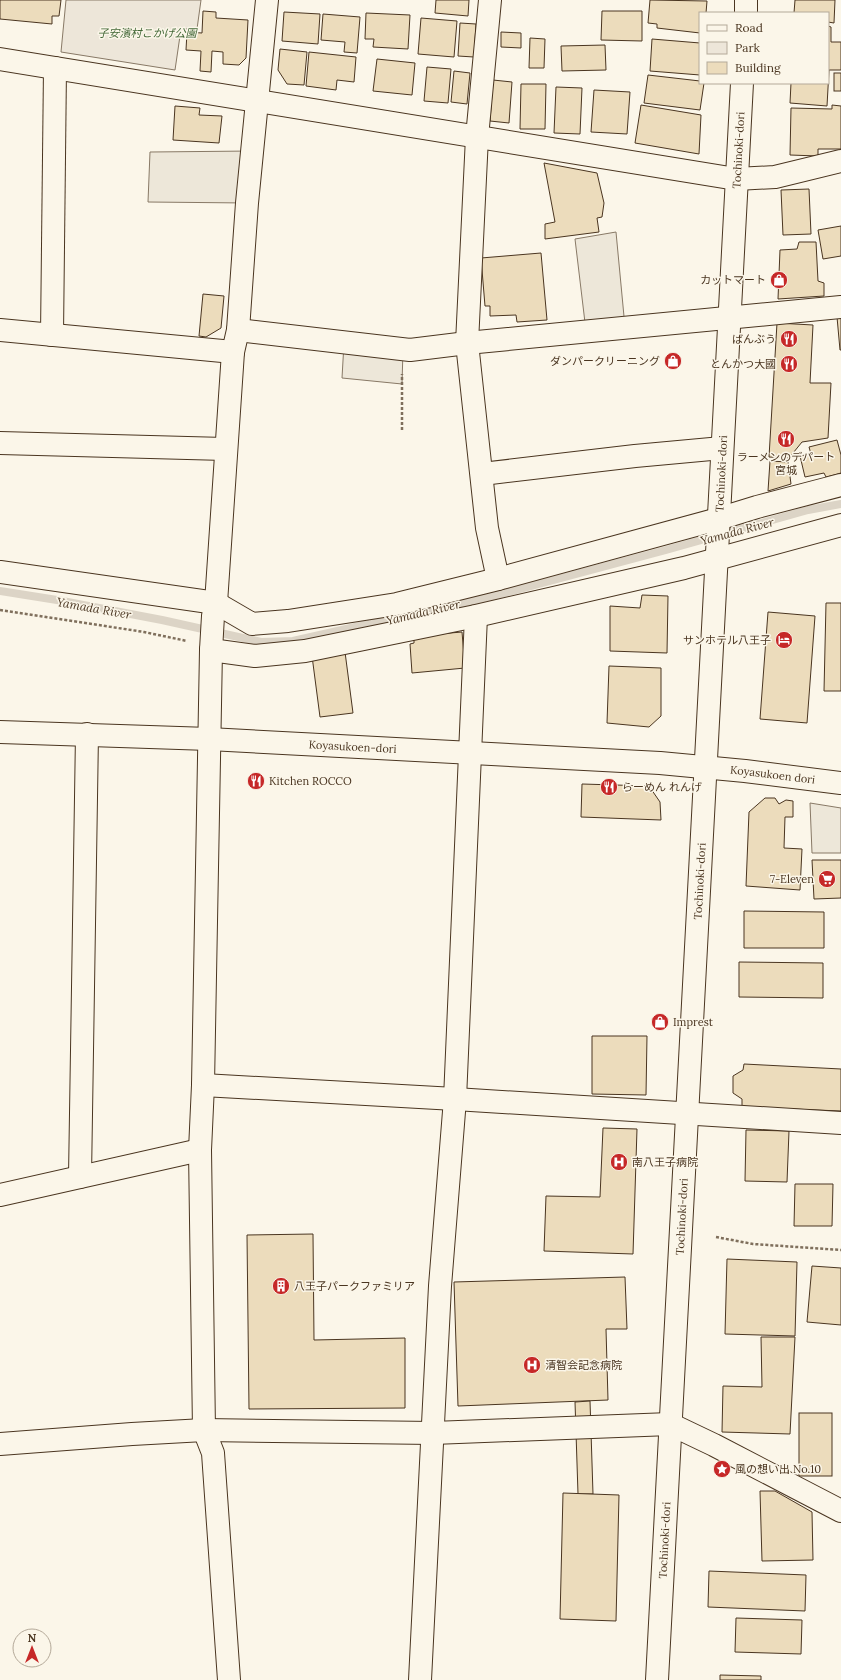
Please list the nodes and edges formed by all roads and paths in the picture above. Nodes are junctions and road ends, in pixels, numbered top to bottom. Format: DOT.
graph roads {
  1 [pos="267,0"];
  2 [pos="490,0"];
  3 [pos="746,0"];
  4 [pos="746,12"];
  5 [pos="0,59"];
  6 [pos="55,68"];
  7 [pos="742,84"];
  8 [pos="258,101"];
  9 [pos="478,136"];
  10 [pos="841,161"];
  11 [pos="736,179"];
  12 [pos="841,307"];
  13 [pos="729,317"];
  14 [pos="0,330"];
  15 [pos="238,330"];
  16 [pos="52,335"];
  17 [pos="467,342"];
  18 [pos="403,350"];
  19 [pos="233,352"];
  20 [pos="402,430"];
  21 [pos="0,443"];
  22 [pos="722,448"];
  23 [pos="225,449"];
  24 [pos="482,474"];
  25 [pos="841,485"];
  26 [pos="718,522"];
  27 [pos="841,525"];
  28 [pos="716,557"];
  29 [pos="0,572"];
  30 [pos="498,579"];
  31 [pos="0,610"];
  32 [pos="214,610"];
  33 [pos="476,616"];
  34 [pos="211,646"];
  35 [pos="0,732"];
  36 [pos="87,734"];
  37 [pos="209,739"];
  38 [pos="471,753"];
  39 [pos="704,767"];
  40 [pos="841,783"];
  41 [pos="203,1085"];
  42 [pos="455,1099"];
  43 [pos="686,1114"];
  44 [pos="841,1123"];
  45 [pos="200,1150"];
  46 [pos="80,1177"];
  47 [pos="0,1195"];
  48 [pos="716,1237"];
  49 [pos="841,1250"];
  50 [pos="670,1424"];
  51 [pos="204,1430"];
  52 [pos="433,1433"];
  53 [pos="0,1444"];
  54 [pos="841,1511"];
  55 [pos="229,1680"];
  56 [pos="420,1680"];
  57 [pos="657,1680"];
  1 -- 8 [label="street"];
  2 -- 9 [label="street"];
  3 -- 4 [label="street"];
  5 -- 6 [label="street"];
  6 -- 8 [label="street"];
  6 -- 16 [label="street"];
  7 -- 11 [label="street, Tochinoki-dori"];
  8 -- 9 [label="street"];
  8 -- 15 [label="street"];
  9 -- 11 [label="street"];
  9 -- 17 [label="street"];
  10 -- 11 [label="street"];
  11 -- 13 [label="street, Tochinoki-dori"];
  12 -- 13 [label="street"];
  13 -- 17 [label="street"];
  13 -- 22 [label="street, Tochinoki-dori"];
  14 -- 16 [label="street"];
  15 -- 18 [label="street"];
  15 -- 19 [label="street"];
  16 -- 19 [label="street"];
  17 -- 18 [label="street"];
  17 -- 24 [label="street"];
  18 -- 20 [label="path"];
  19 -- 23 [label="street"];
  21 -- 23 [label="street"];
  22 -- 24 [label="street"];
  22 -- 26 [label="street, Tochinoki-dori"];
  23 -- 32 [label="street"];
  24 -- 30 [label="street"];
  25 -- 26 [label="street"];
  26 -- 28 [label="street, Tochinoki-dori"];
  26 -- 30 [label="street"];
  27 -- 28 [label="street"];
  28 -- 33 [label="street"];
  28 -- 39 [label="street, Tochinoki-dori"];
  29 -- 32 [label="street"];
  30 -- 32 [label="street"];
  31 -- 34 [label="path"];
  32 -- 34 [label="street"];
  33 -- 34 [label="street"];
  33 -- 38 [label="street"];
  34 -- 37 [label="street"];
  35 -- 36 [label="street, Koyasukoen-dori"];
  36 -- 37 [label="street, Koyasukoen-dori"];
  36 -- 46 [label="street"];
  37 -- 38 [label="street, Koyasukoen-dori"];
  37 -- 41 [label="street"];
  38 -- 39 [label="street, Koyasukoen-dori"];
  38 -- 42 [label="street"];
  39 -- 40 [label="street, Koyasukoen dori"];
  39 -- 43 [label="street, Tochinoki-dori"];
  41 -- 42 [label="street"];
  41 -- 45 [label="street"];
  42 -- 43 [label="street"];
  42 -- 52 [label="street"];
  43 -- 44 [label="street"];
  43 -- 50 [label="street, Tochinoki-dori"];
  45 -- 46 [label="street"];
  45 -- 51 [label="street"];
  46 -- 47 [label="street"];
  48 -- 49 [label="path"];
  50 -- 52 [label="street"];
  50 -- 54 [label="street"];
  50 -- 57 [label="street, Tochinoki-dori"];
  51 -- 52 [label="street"];
  51 -- 53 [label="street"];
  51 -- 55 [label="street"];
  52 -- 56 [label="street"];
}
